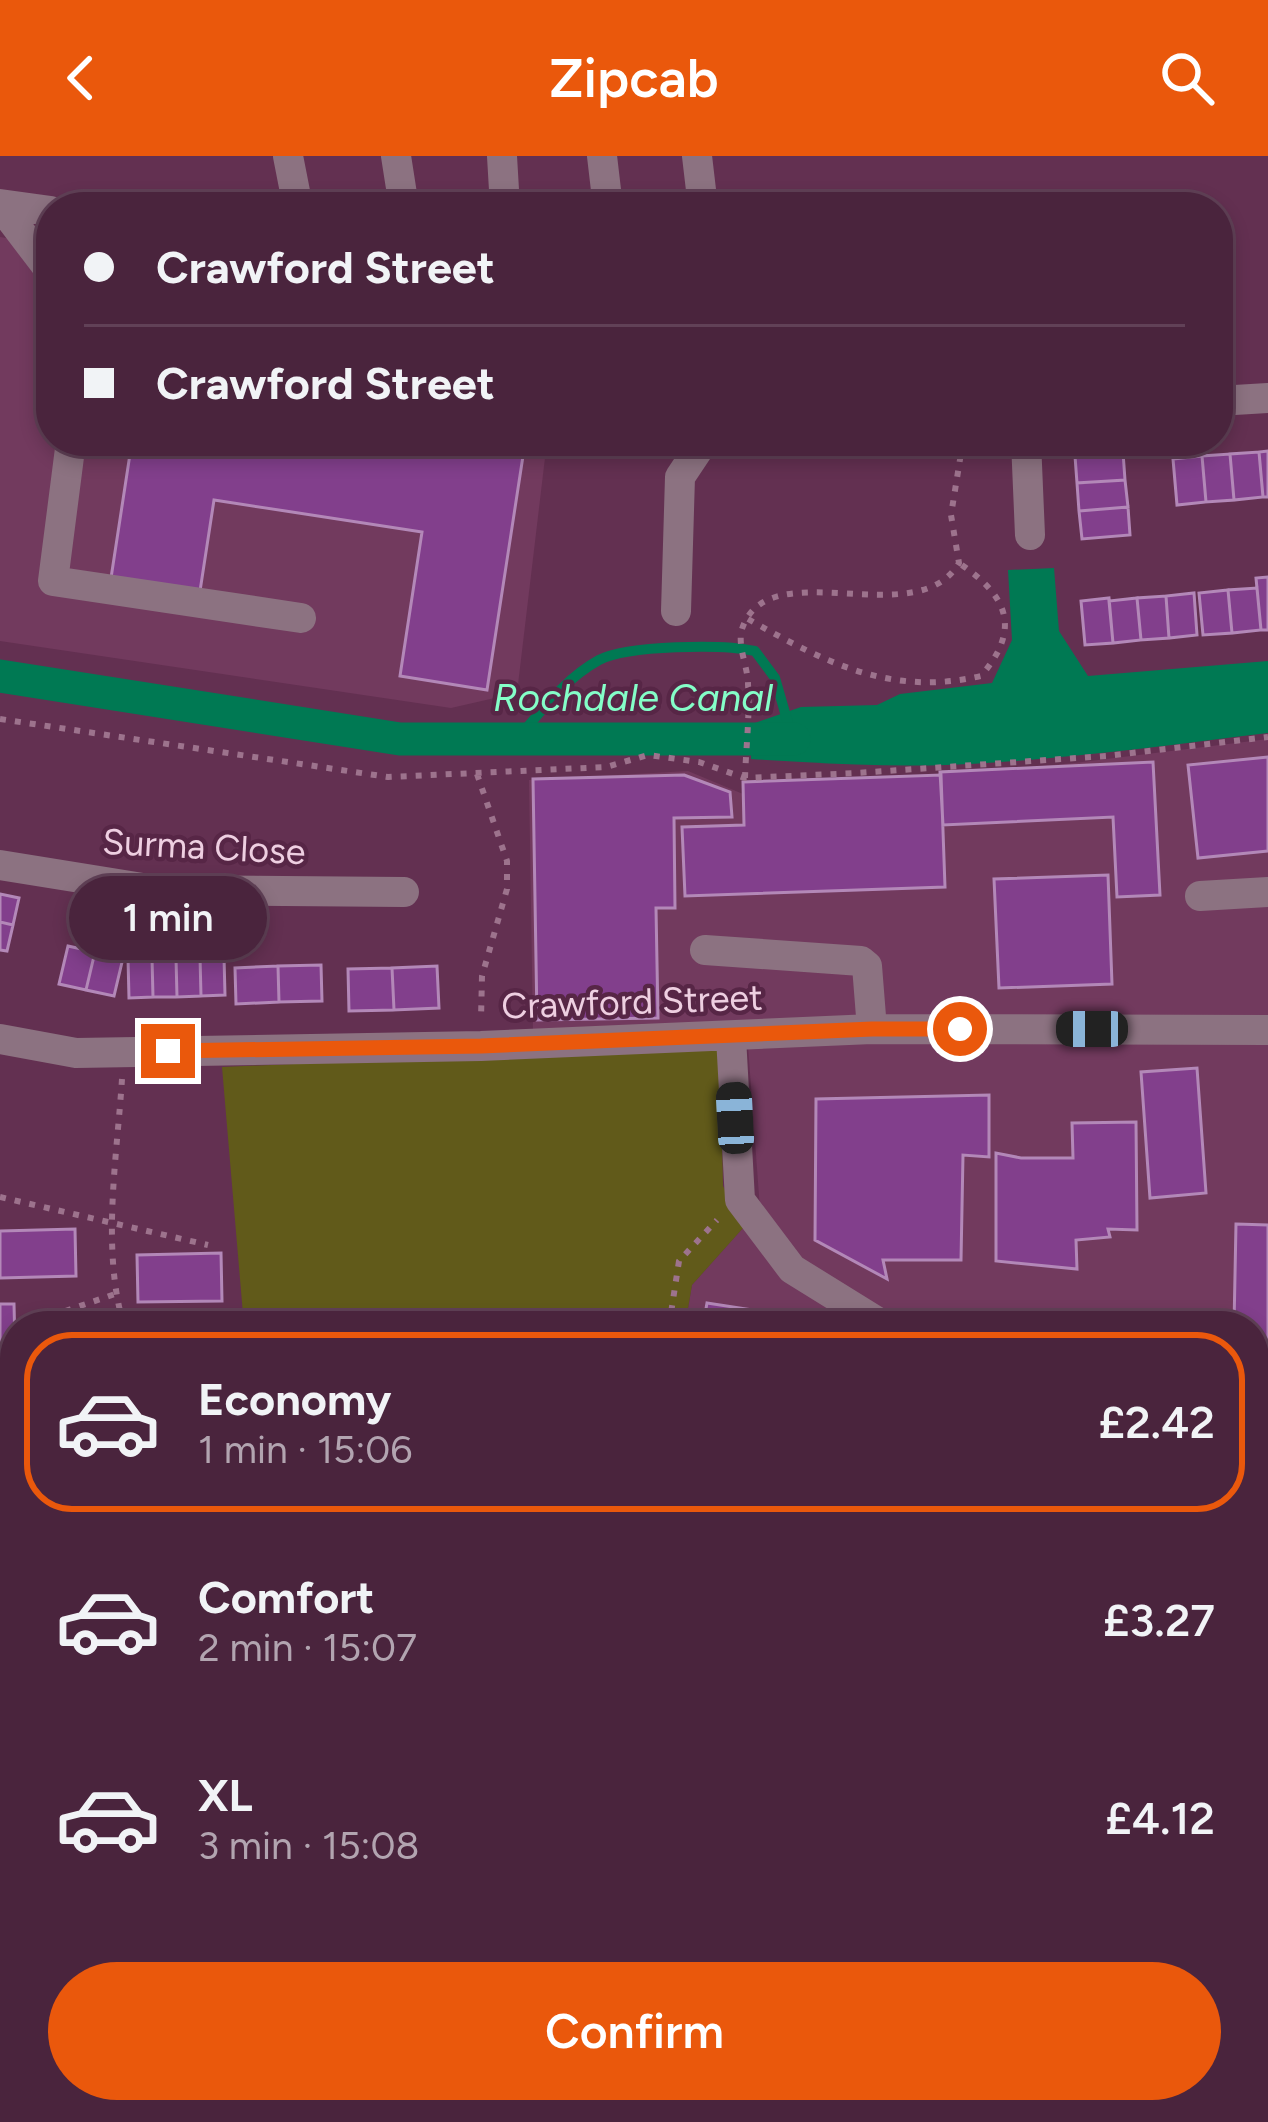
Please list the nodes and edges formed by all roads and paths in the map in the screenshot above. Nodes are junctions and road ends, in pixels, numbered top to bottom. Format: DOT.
graph roads {
  1 [pos="288,156"];
  2 [pos="396,156"];
  3 [pos="602,156"];
  4 [pos="698,156"];
  5 [pos="295,192"];
  6 [pos="402,192"];
  7 [pos="606,192"];
  8 [pos="702,192"];
  9 [pos="0,205"];
  10 [pos="36,209"];
  11 [pos="36,252"];
  12 [pos="1268,398"];
  13 [pos="1233,400"];
  14 [pos="69,456"];
  15 [pos="694,456"];
  16 [pos="961,456"];
  17 [pos="1027,456"];
  18 [pos="1030,535"];
  19 [pos="959,562"];
  20 [pos="676,610"];
  21 [pos="301,618"];
  22 [pos="748,619"];
  23 [pos="0,719"];
  24 [pos="1268,737"];
  25 [pos="477,774"];
  26 [pos="745,778"];
  27 [pos="0,865"];
  28 [pos="404,892"];
  29 [pos="1268,892"];
  30 [pos="1200,896"];
  31 [pos="705,950"];
  32 [pos="872,1029"];
  33 [pos="1268,1030"];
  34 [pos="731,1036"];
  35 [pos="0,1039"];
  36 [pos="481,1046"];
  37 [pos="124,1052"];
  38 [pos="0,1197"];
  39 [pos="740,1200"];
  40 [pos="113,1223"];
  41 [pos="208,1244"];
  42 [pos="118,1293"];
  43 [pos="62,1311"];
  44 [pos="121,1311"];
  45 [pos="672,1311"];
  46 [pos="838,1311"];
  1 -- 5 [label="street"];
  2 -- 6 [label="street"];
  3 -- 7 [label="street"];
  4 -- 8 [label="street"];
  9 -- 10 [label="street"];
  9 -- 11 [label="street"];
  12 -- 13 [label="street"];
  14 -- 21 [label="street"];
  15 -- 20 [label="street"];
  16 -- 19 [label="path"];
  17 -- 18 [label="street"];
  19 -- 22 [label="path"];
  19 -- 22 [label="path"];
  22 -- 26 [label="path"];
  23 -- 25 [label="path"];
  24 -- 26 [label="path"];
  25 -- 26 [label="path"];
  25 -- 36 [label="path"];
  27 -- 28 [label="street, Surma Close"];
  29 -- 30 [label="street"];
  31 -- 32 [label="street"];
  32 -- 33 [label="street, Crawford Street"];
  32 -- 34 [label="street, Crawford Street"];
  34 -- 36 [label="street, Crawford Street"];
  34 -- 39 [label="street"];
  35 -- 37 [label="street, Crawford Street"];
  36 -- 37 [label="street, Crawford Street"];
  37 -- 40 [label="path"];
  38 -- 40 [label="path"];
  39 -- 45 [label="path"];
  39 -- 46 [label="street"];
  40 -- 41 [label="path"];
  40 -- 42 [label="path"];
  42 -- 43 [label="path"];
  42 -- 44 [label="path"];
}
